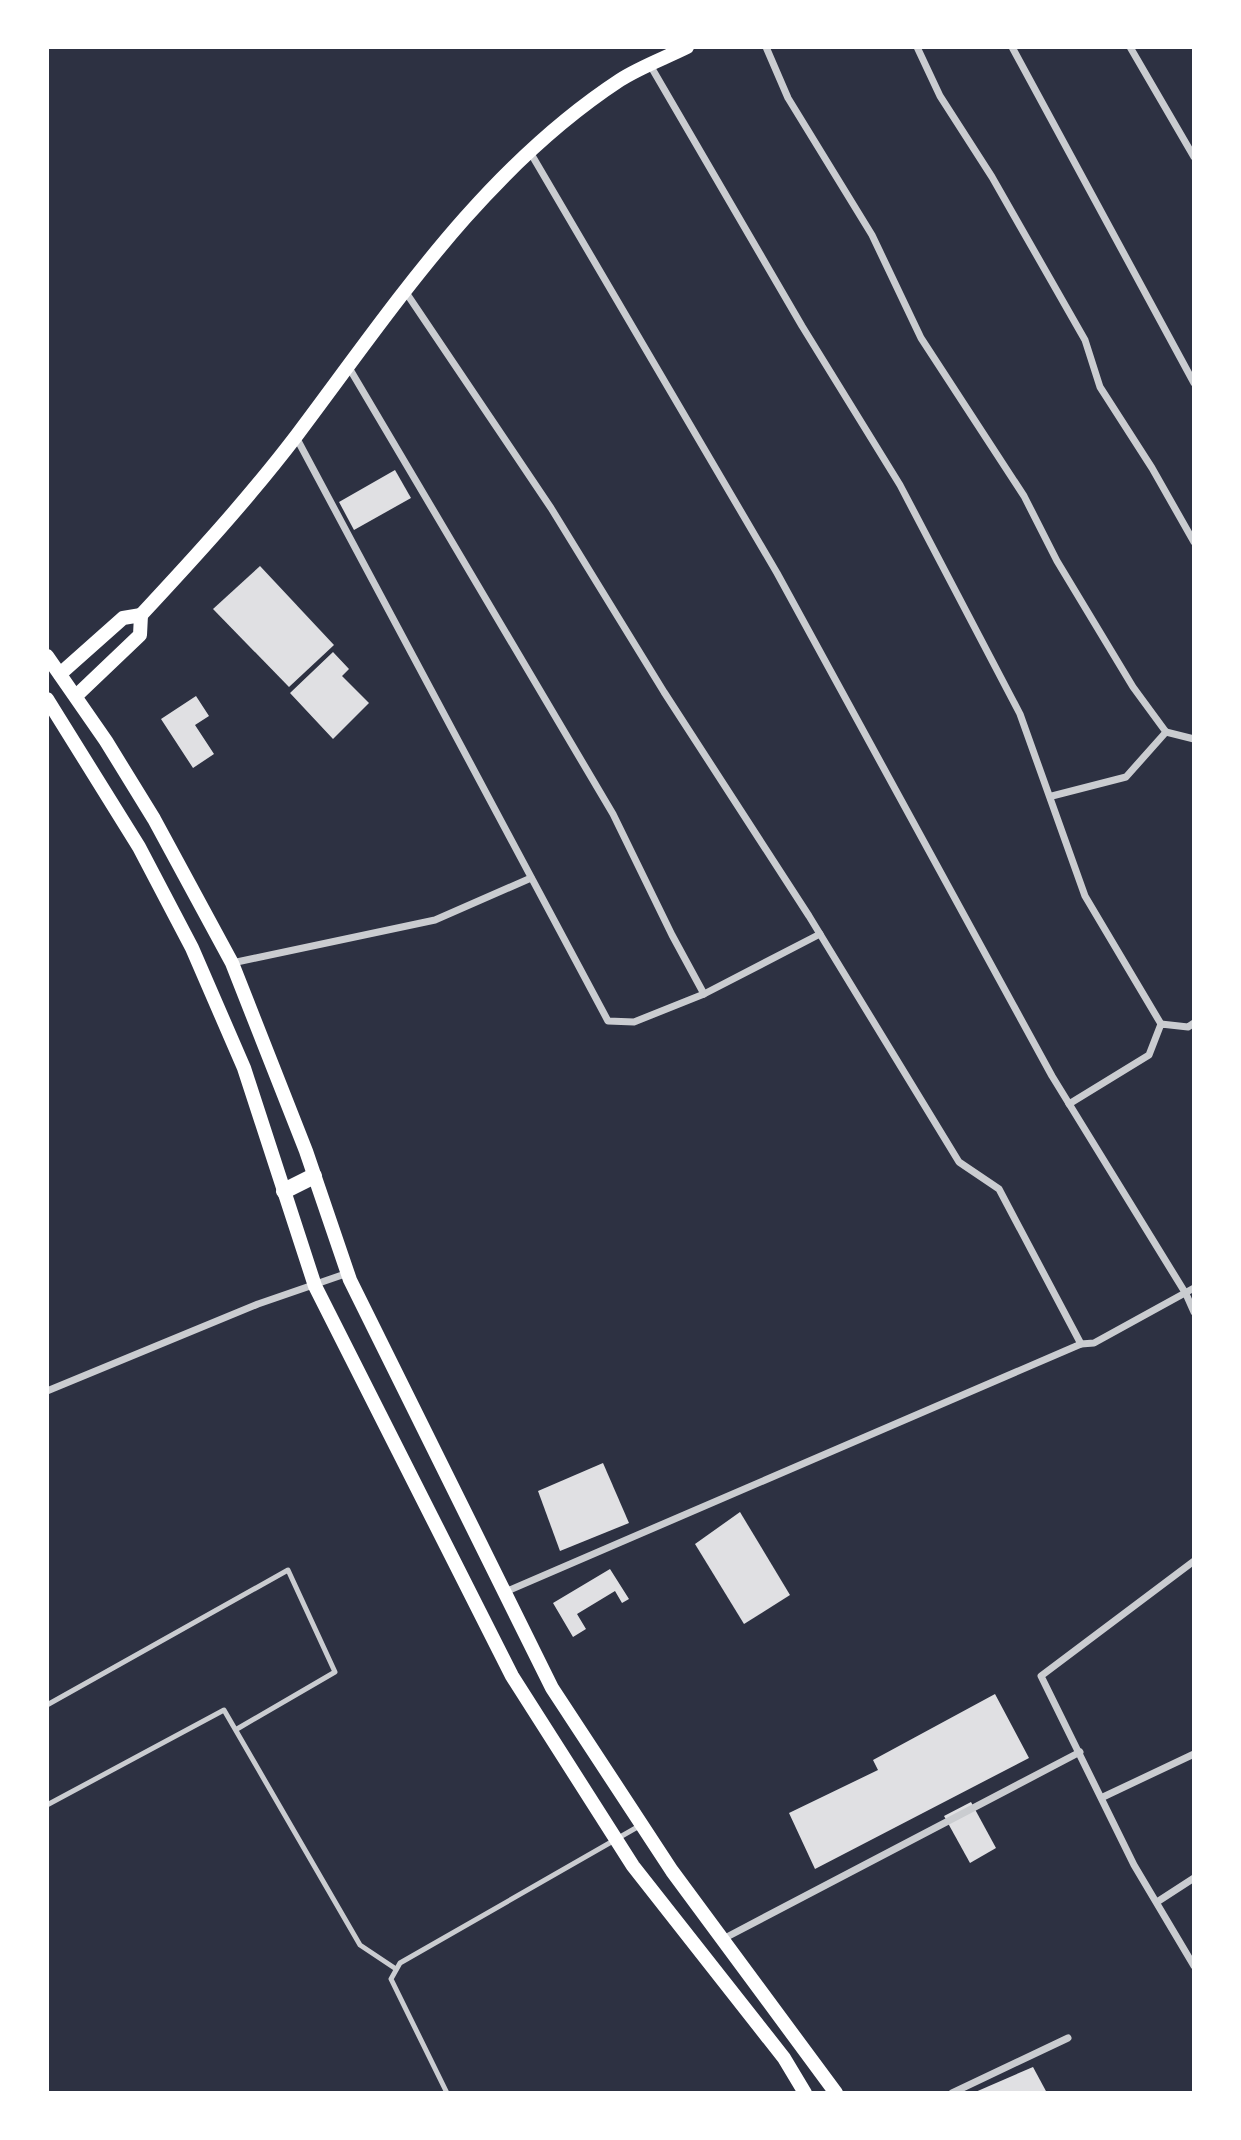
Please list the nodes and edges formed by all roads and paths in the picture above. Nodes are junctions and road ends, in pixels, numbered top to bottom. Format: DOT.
graph roads {
  1 [pos="687,47"];
  2 [pos="766,47"];
  3 [pos="917,47"];
  4 [pos="1012,47"];
  5 [pos="1130,47"];
  6 [pos="650,65"];
  7 [pos="530,151"];
  8 [pos="1194,157"];
  9 [pos="404,290"];
  10 [pos="348,366"];
  11 [pos="1194,383"];
  12 [pos="296,437"];
  13 [pos="1194,542"];
  14 [pos="141,615"];
  15 [pos="47,656"];
  16 [pos="60,674"];
  17 [pos="76,696"];
  18 [pos="47,699"];
  19 [pos="1166,732"];
  20 [pos="1194,739"];
  21 [pos="1052,796"];
  22 [pos="531,878"];
  23 [pos="820,934"];
  24 [pos="232,963"];
  25 [pos="704,993"];
  26 [pos="1194,1023"];
  27 [pos="1161,1024"];
  28 [pos="1069,1104"];
  29 [pos="314,1176"];
  30 [pos="284,1191"];
  31 [pos="348,1273"];
  32 [pos="315,1286"];
  33 [pos="1194,1288"];
  34 [pos="1186,1294"];
  35 [pos="1194,1312"];
  36 [pos="1081,1344"];
  37 [pos="47,1391"];
  38 [pos="1194,1561"];
  39 [pos="505,1592"];
  40 [pos="47,1705"];
  41 [pos="237,1729"];
  42 [pos="1080,1752"];
  43 [pos="1194,1755"];
  44 [pos="1103,1797"];
  45 [pos="47,1805"];
  46 [pos="642,1825"];
  47 [pos="616,1840"];
  48 [pos="1194,1878"];
  49 [pos="1157,1902"];
  50 [pos="723,1939"];
  51 [pos="1194,1966"];
  52 [pos="396,1969"];
  53 [pos="1068,2038"];
  54 [pos="447,2093"];
  55 [pos="805,2093"];
  56 [pos="836,2093"];
  57 [pos="952,2093"];
  1 -- 6 [label="main road"];
  2 -- 19 [label="street"];
  3 -- 13 [label="street"];
  4 -- 11 [label="street"];
  5 -- 8 [label="street"];
  6 -- 7 [label="main road"];
  6 -- 21 [label="street"];
  7 -- 9 [label="main road"];
  7 -- 28 [label="street"];
  9 -- 10 [label="main road"];
  9 -- 23 [label="street"];
  10 -- 12 [label="main road"];
  10 -- 25 [label="street"];
  12 -- 14 [label="main road"];
  12 -- 22 [label="street"];
  14 -- 16 [label="main road"];
  14 -- 17 [label="main road"];
  15 -- 16 [label="main road"];
  16 -- 17 [label="main road"];
  17 -- 24 [label="main road"];
  18 -- 30 [label="main road"];
  19 -- 20 [label="street"];
  19 -- 21 [label="street"];
  21 -- 27 [label="street"];
  22 -- 24 [label="street"];
  22 -- 25 [label="street"];
  23 -- 25 [label="street"];
  23 -- 36 [label="street"];
  24 -- 29 [label="main road"];
  26 -- 27 [label="street"];
  27 -- 28 [label="street"];
  28 -- 34 [label="street"];
  29 -- 30 [label="main road"];
  29 -- 31 [label="main road"];
  30 -- 32 [label="main road"];
  31 -- 32 [label="street"];
  31 -- 39 [label="main road"];
  32 -- 37 [label="street"];
  32 -- 47 [label="main road"];
  33 -- 34 [label="street"];
  34 -- 35 [label="street"];
  34 -- 36 [label="street"];
  36 -- 39 [label="street"];
  38 -- 42 [label="street"];
  39 -- 46 [label="main road"];
  40 -- 41 [label="lane"];
  41 -- 45 [label="lane"];
  41 -- 52 [label="lane"];
  42 -- 44 [label="street"];
  42 -- 50 [label="street"];
  43 -- 44 [label="street"];
  44 -- 49 [label="street"];
  46 -- 47 [label="lane"];
  46 -- 50 [label="main road"];
  47 -- 52 [label="lane"];
  47 -- 55 [label="main road"];
  48 -- 49 [label="street"];
  49 -- 51 [label="street"];
  50 -- 56 [label="main road"];
  52 -- 54 [label="lane"];
  53 -- 57 [label="street"];
}
